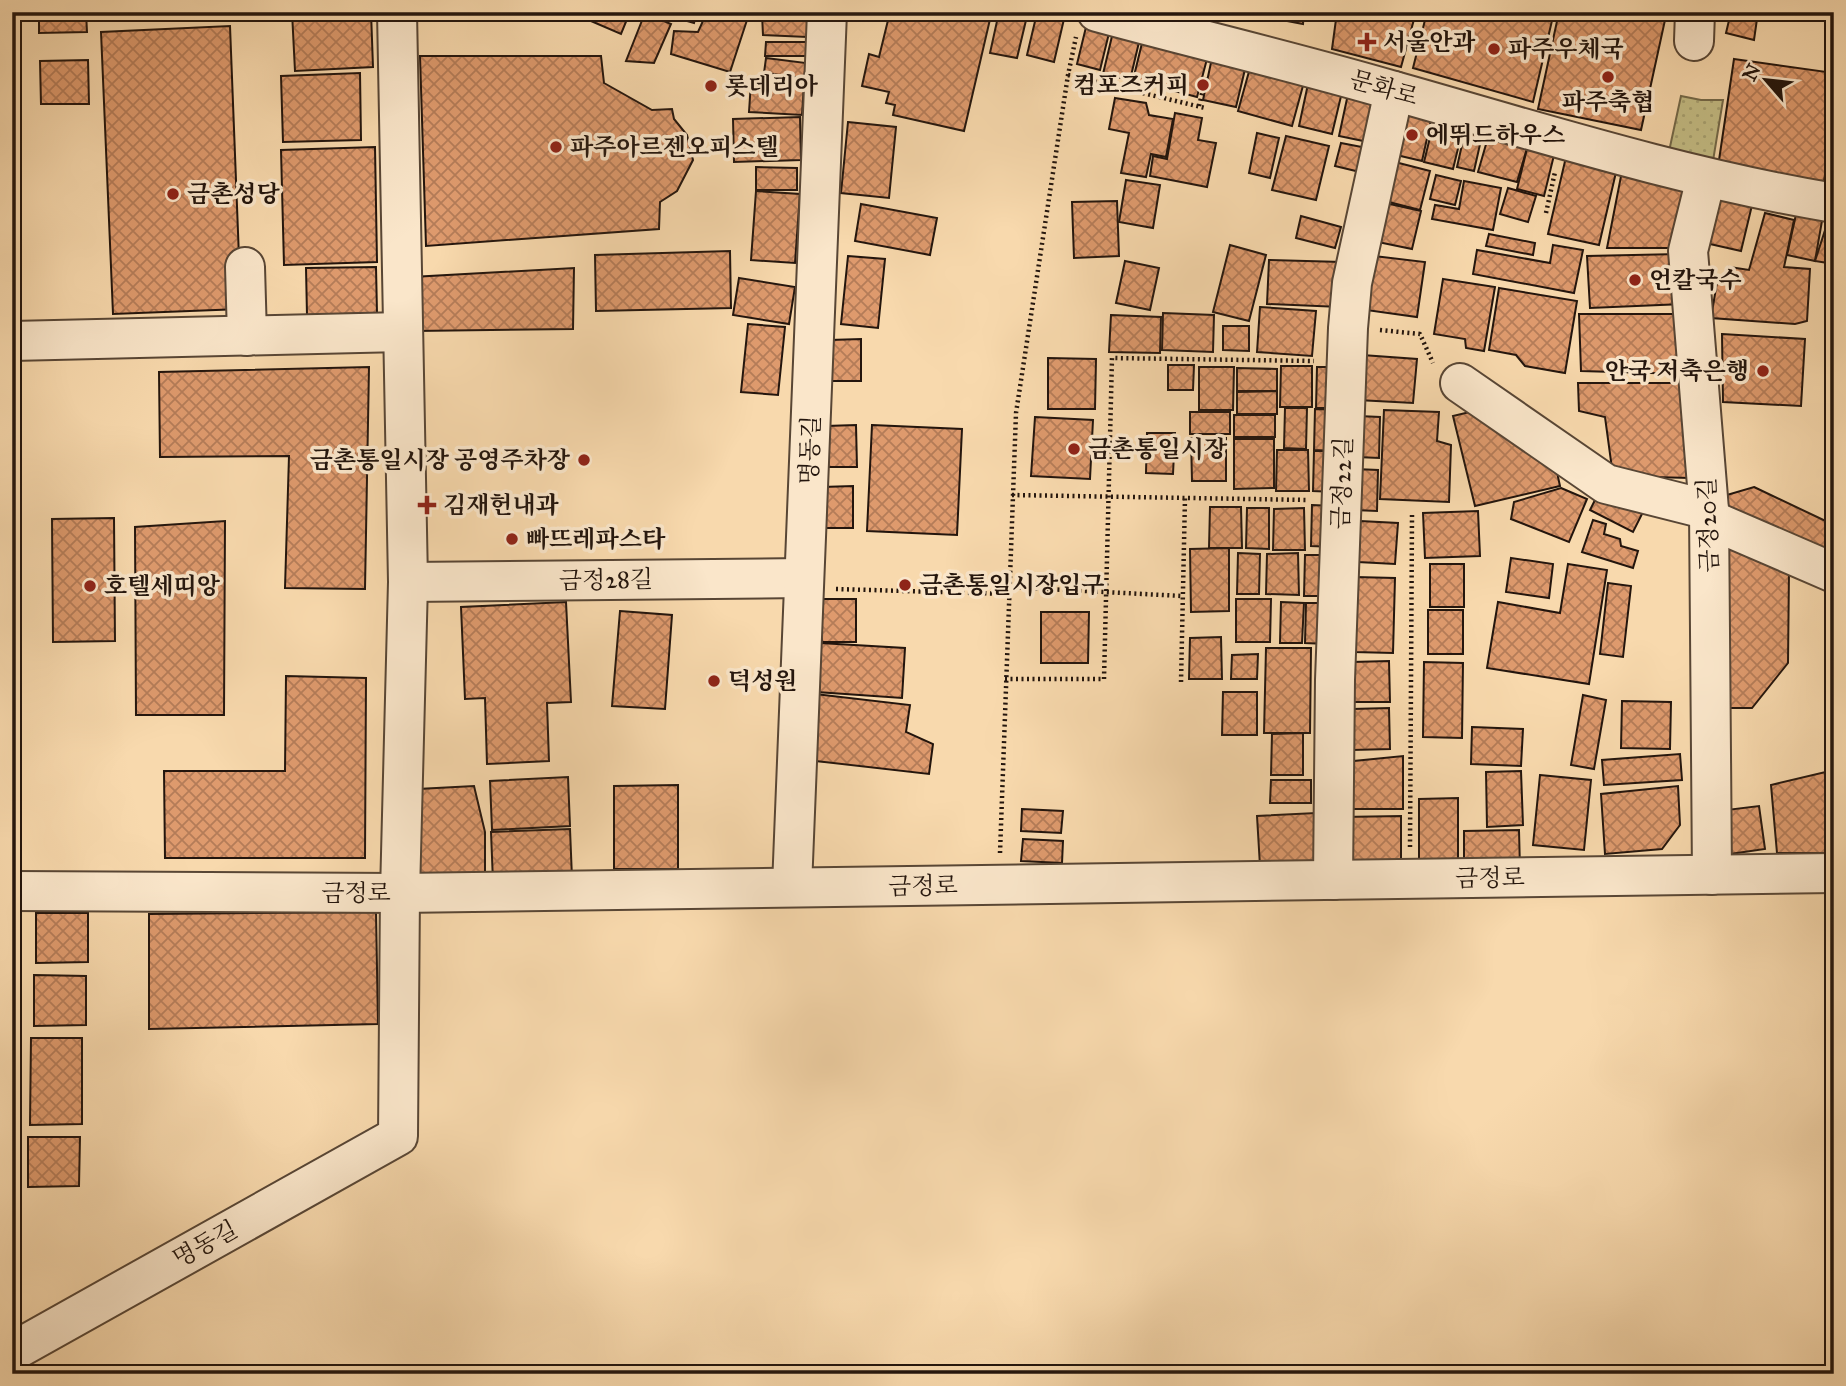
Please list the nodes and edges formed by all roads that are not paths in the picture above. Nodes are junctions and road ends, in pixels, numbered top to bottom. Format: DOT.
graph roads {
  1 [pos="397,12"];
  2 [pos="828,12"];
  3 [pos="1088,18"];
  4 [pos="1394,91"];
  5 [pos="1706,178"];
  6 [pos="1834,203"];
  7 [pos="245,267"];
  8 [pos="402,332"];
  9 [pos="247,336"];
  10 [pos="12,341"];
  11 [pos="1460,383"];
  12 [pos="1709,515"];
  13 [pos="1834,573"];
  14 [pos="408,582"];
  15 [pos="804,583"];
  16 [pos="1834,873"];
  17 [pos="1712,875"];
  18 [pos="1333,880"];
  19 [pos="792,887"];
  20 [pos="12,891"];
  21 [pos="400,893"];
  22 [pos="12,1352"];
  1 -- 8 [label="street"];
  2 -- 15 [label="street, 명동길"];
  3 -- 4 [label="street, 문화로"];
  4 -- 5 [label="street, 문화로"];
  4 -- 18 [label="street, 금정22길"];
  5 -- 6 [label="street, 문화로"];
  5 -- 12 [label="street, 금정20길"];
  7 -- 9 [label="street"];
  8 -- 9 [label="street"];
  8 -- 14 [label="street"];
  9 -- 10 [label="street"];
  11 -- 12 [label="street"];
  12 -- 13 [label="street"];
  12 -- 17 [label="street, 금정20길"];
  14 -- 15 [label="street, 금정28길"];
  14 -- 21 [label="street"];
  15 -- 19 [label="street, 명동길"];
  16 -- 17 [label="street, 금정로"];
  17 -- 18 [label="street, 금정로"];
  18 -- 19 [label="street, 금정로"];
  19 -- 21 [label="street, 금정로"];
  20 -- 21 [label="street, 금정로"];
  21 -- 22 [label="street, 명동길"];
}
